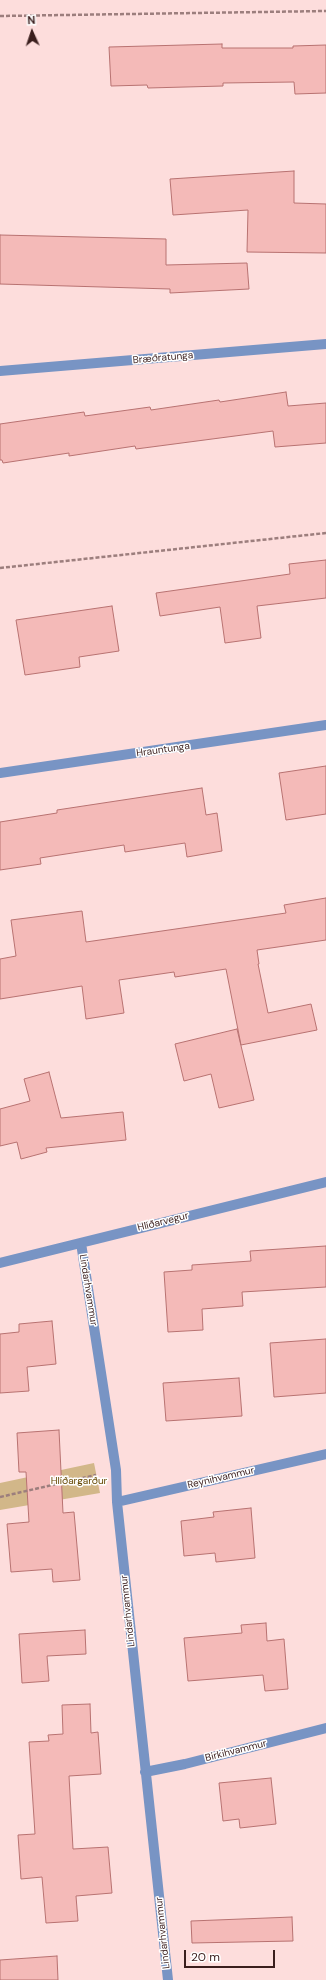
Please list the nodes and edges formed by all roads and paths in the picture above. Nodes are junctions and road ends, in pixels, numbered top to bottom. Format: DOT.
graph roads {
  1 [pos="326,11"];
  2 [pos="0,16"];
  3 [pos="326,344"];
  4 [pos="0,371"];
  5 [pos="326,533"];
  6 [pos="0,568"];
  7 [pos="326,725"];
  8 [pos="0,773"];
  9 [pos="326,1182"];
  10 [pos="81,1244"];
  11 [pos="0,1263"];
  12 [pos="326,1454"];
  13 [pos="116,1470"];
  14 [pos="0,1497"];
  15 [pos="117,1502"];
  16 [pos="326,1728"];
  17 [pos="145,1772"];
  18 [pos="168,1980"];
  1 -- 2 [label="path"];
  3 -- 4 [label="street, Bræðratunga"];
  5 -- 6 [label="path"];
  7 -- 8 [label="street, Hrauntunga"];
  9 -- 10 [label="street, Hlíðarvegur"];
  10 -- 11 [label="street, Hlíðarvegur"];
  10 -- 13 [label="street, Lindarhvammur"];
  12 -- 15 [label="street, Reynihvammur"];
  13 -- 14 [label="path"];
  13 -- 15 [label="street, Lindarhvammur"];
  15 -- 17 [label="street, Lindarhvammur"];
  16 -- 17 [label="street, Birkihvammur"];
  17 -- 18 [label="street, Lindarhvammur"];
}
